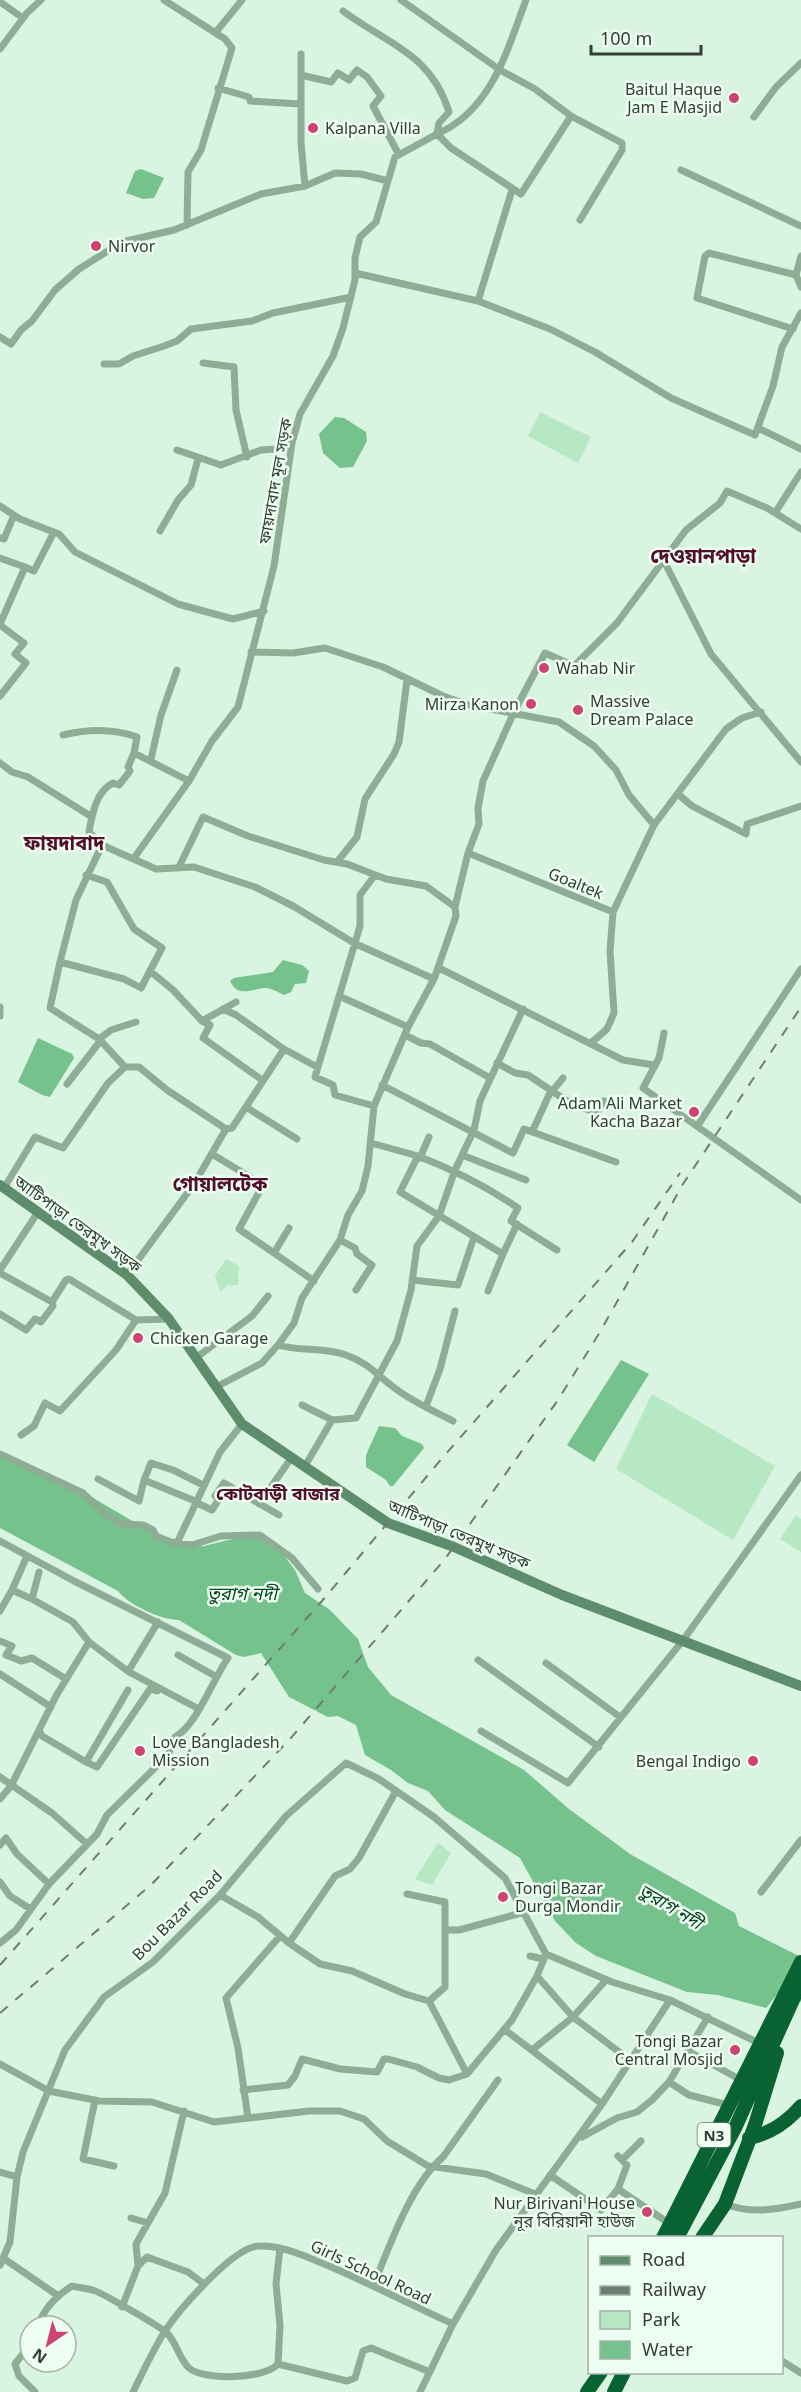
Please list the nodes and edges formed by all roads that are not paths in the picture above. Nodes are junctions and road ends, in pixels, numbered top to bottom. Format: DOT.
graph roads {
  1 [pos="41,0"];
  2 [pos="164,0"];
  3 [pos="242,0"];
  4 [pos="401,0"];
  5 [pos="526,0"];
  6 [pos="0,2"];
  7 [pos="343,11"];
  8 [pos="23,18"];
  9 [pos="216,32"];
  10 [pos="0,49"];
  11 [pos="301,54"];
  12 [pos="801,63"];
  13 [pos="500,70"];
  14 [pos="301,75"];
  15 [pos="218,88"];
  16 [pos="301,104"];
  17 [pos="571,116"];
  18 [pos="754,117"];
  19 [pos="437,134"];
  20 [pos="399,155"];
  21 [pos="681,170"];
  22 [pos="388,181"];
  23 [pos="305,186"];
  24 [pos="512,190"];
  25 [pos="580,220"];
  26 [pos="187,225"];
  27 [pos="801,226"];
  28 [pos="801,255"];
  29 [pos="355,273"];
  30 [pos="796,275"];
  31 [pos="801,287"];
  32 [pos="351,297"];
  33 [pos="478,301"];
  34 [pos="801,313"];
  35 [pos="792,329"];
  36 [pos="0,337"];
  37 [pos="203,363"];
  38 [pos="104,364"];
  39 [pos="758,428"];
  40 [pos="292,442"];
  41 [pos="801,449"];
  42 [pos="177,450"];
  43 [pos="247,457"];
  44 [pos="198,459"];
  45 [pos="801,472"];
  46 [pos="0,506"];
  47 [pos="775,513"];
  48 [pos="14,515"];
  49 [pos="801,529"];
  50 [pos="160,531"];
  51 [pos="54,532"];
  52 [pos="0,538"];
  53 [pos="0,558"];
  54 [pos="664,561"];
  55 [pos="25,567"];
  56 [pos="264,611"];
  57 [pos="0,625"];
  58 [pos="250,652"];
  59 [pos="177,670"];
  60 [pos="407,680"];
  61 [pos="0,696"];
  62 [pos="514,712"];
  63 [pos="761,712"];
  64 [pos="63,735"];
  65 [pos="134,753"];
  66 [pos="151,759"];
  67 [pos="801,762"];
  68 [pos="0,763"];
  69 [pos="189,781"];
  70 [pos="678,794"];
  71 [pos="801,806"];
  72 [pos="92,817"];
  73 [pos="654,825"];
  74 [pos="102,845"];
  75 [pos="468,853"];
  76 [pos="134,858"];
  77 [pos="337,862"];
  78 [pos="179,867"];
  79 [pos="86,875"];
  80 [pos="375,875"];
  81 [pos="455,907"];
  82 [pos="613,912"];
  83 [pos="354,943"];
  84 [pos="60,962"];
  85 [pos="439,968"];
  86 [pos="801,969"];
  87 [pos="150,971"];
  88 [pos="434,979"];
  89 [pos="339,996"];
  90 [pos="236,1002"];
  91 [pos="0,1007"];
  92 [pos="524,1009"];
  93 [pos="223,1010"];
  94 [pos="0,1016"];
  95 [pos="202,1021"];
  96 [pos="136,1022"];
  97 [pos="406,1031"];
  98 [pos="664,1033"];
  99 [pos="100,1040"];
  100 [pos="591,1043"];
  101 [pos="284,1049"];
  102 [pos="497,1063"];
  103 [pos="654,1065"];
  104 [pos="125,1067"];
  105 [pos="317,1067"];
  106 [pos="490,1078"];
  107 [pos="563,1078"];
  108 [pos="262,1080"];
  109 [pos="67,1084"];
  110 [pos="382,1084"];
  111 [pos="554,1092"];
  112 [pos="604,1101"];
  113 [pos="374,1106"];
  114 [pos="246,1107"];
  115 [pos="698,1125"];
  116 [pos="226,1129"];
  117 [pos="474,1130"];
  118 [pos="532,1132"];
  119 [pos="429,1137"];
  120 [pos="297,1139"];
  121 [pos="371,1143"];
  122 [pos="212,1154"];
  123 [pos="462,1155"];
  124 [pos="419,1157"];
  125 [pos="616,1162"];
  126 [pos="455,1170"];
  127 [pos="526,1180"];
  128 [pos="2,1186"];
  129 [pos="801,1200"];
  130 [pos="38,1212"];
  131 [pos="439,1216"];
  132 [pos="517,1224"];
  133 [pos="289,1228"];
  134 [pos="474,1237"];
  135 [pos="340,1240"];
  136 [pos="557,1250"];
  137 [pos="274,1253"];
  138 [pos="503,1254"];
  139 [pos="0,1271"];
  140 [pos="127,1275"];
  141 [pos="412,1280"];
  142 [pos="314,1281"];
  143 [pos="356,1290"];
  144 [pos="489,1291"];
  145 [pos="268,1296"];
  146 [pos="52,1302"];
  147 [pos="456,1311"];
  148 [pos="0,1314"];
  149 [pos="169,1318"];
  150 [pos="136,1320"];
  151 [pos="278,1345"];
  152 [pos="197,1357"];
  153 [pos="381,1374"];
  154 [pos="216,1387"];
  155 [pos="302,1405"];
  156 [pos="426,1406"];
  157 [pos="332,1420"];
  158 [pos="453,1421"];
  159 [pos="242,1424"];
  160 [pos="21,1435"];
  161 [pos="0,1455"];
  162 [pos="292,1457"];
  163 [pos="306,1466"];
  164 [pos="801,1476"];
  165 [pos="98,1479"];
  166 [pos="144,1480"];
  167 [pos="203,1485"];
  168 [pos="196,1502"];
  169 [pos="260,1504"];
  170 [pos="279,1515"];
  171 [pos="0,1541"];
  172 [pos="177,1544"];
  173 [pos="27,1556"];
  174 [pos="39,1572"];
  175 [pos="318,1589"];
  176 [pos="12,1590"];
  177 [pos="4,1596"];
  178 [pos="32,1599"];
  179 [pos="0,1611"];
  180 [pos="158,1622"];
  181 [pos="684,1639"];
  182 [pos="0,1641"];
  183 [pos="88,1642"];
  184 [pos="177,1655"];
  185 [pos="478,1660"];
  186 [pos="546,1663"];
  187 [pos="129,1670"];
  188 [pos="0,1674"];
  189 [pos="215,1676"];
  190 [pos="66,1679"];
  191 [pos="801,1686"];
  192 [pos="128,1690"];
  193 [pos="165,1694"];
  194 [pos="51,1707"];
  195 [pos="199,1709"];
  196 [pos="620,1717"];
  197 [pos="481,1731"];
  198 [pos="40,1732"];
  199 [pos="599,1748"];
  200 [pos="86,1762"];
  201 [pos="0,1777"];
  202 [pos="11,1786"];
  203 [pos="396,1791"];
  204 [pos="0,1799"];
  205 [pos="801,1840"];
  206 [pos="87,1844"];
  207 [pos="0,1845"];
  208 [pos="0,1882"];
  209 [pos="49,1884"];
  210 [pos="761,1892"];
  211 [pos="407,1894"];
  212 [pos="220,1895"];
  213 [pos="30,1908"];
  214 [pos="525,1912"];
  215 [pos="445,1930"];
  216 [pos="280,1936"];
  217 [pos="0,1943"];
  218 [pos="289,1943"];
  219 [pos="531,1956"];
  220 [pos="544,1957"];
  221 [pos="801,1962"];
  222 [pos="537,1976"];
  223 [pos="606,1980"];
  224 [pos="801,1982"];
  225 [pos="801,1999"];
  226 [pos="670,2000"];
  227 [pos="429,2001"];
  228 [pos="573,2017"];
  229 [pos="708,2018"];
  230 [pos="504,2029"];
  231 [pos="764,2038"];
  232 [pos="532,2050"];
  233 [pos="688,2051"];
  234 [pos="631,2061"];
  235 [pos="0,2064"];
  236 [pos="467,2074"];
  237 [pos="498,2080"];
  238 [pos="741,2080"];
  239 [pos="669,2082"];
  240 [pos="243,2090"];
  241 [pos="49,2091"];
  242 [pos="95,2100"];
  243 [pos="602,2104"];
  244 [pos="728,2105"];
  245 [pos="801,2106"];
  246 [pos="184,2111"];
  247 [pos="248,2118"];
  248 [pos="748,2138"];
  249 [pos="578,2139"];
  250 [pos="641,2140"];
  251 [pos="114,2166"];
  252 [pos="431,2167"];
  253 [pos="0,2172"];
  254 [pos="550,2175"];
  255 [pos="16,2176"];
  256 [pos="618,2189"];
  257 [pos="534,2194"];
  258 [pos="725,2204"];
  259 [pos="801,2204"];
  260 [pos="131,2218"];
  261 [pos="148,2223"];
  262 [pos="670,2224"];
  263 [pos="664,2236"];
  264 [pos="678,2236"];
  265 [pos="703,2236"];
  266 [pos="280,2248"];
  267 [pos="1,2262"];
  268 [pos="138,2266"];
  269 [pos="204,2284"];
  270 [pos="374,2284"];
  271 [pos="57,2295"];
  272 [pos="122,2307"];
  273 [pos="43,2314"];
  274 [pos="453,2324"];
  275 [pos="165,2331"];
  276 [pos="783,2362"];
  277 [pos="278,2364"];
  278 [pos="430,2372"];
  279 [pos="801,2373"];
  280 [pos="18,2374"];
  281 [pos="589,2374"];
  282 [pos="599,2374"];
  283 [pos="623,2374"];
  284 [pos="35,2392"];
  285 [pos="133,2392"];
  286 [pos="420,2392"];
  287 [pos="578,2392"];
  288 [pos="587,2392"];
  289 [pos="614,2392"];
  1 -- 8 [label="street"];
  2 -- 9 [label="street"];
  3 -- 9 [label="street"];
  4 -- 13 [label="street"];
  5 -- 13 [label="street"];
  6 -- 8 [label="street"];
  7 -- 19 [label="street"];
  8 -- 10 [label="street"];
  9 -- 15 [label="street"];
  11 -- 14 [label="street"];
  12 -- 18 [label="street"];
  13 -- 17 [label="street"];
  13 -- 19 [label="street"];
  14 -- 16 [label="street"];
  14 -- 20 [label="street"];
  15 -- 16 [label="street"];
  15 -- 26 [label="street"];
  16 -- 23 [label="street"];
  17 -- 24 [label="street"];
  17 -- 25 [label="street"];
  19 -- 20 [label="street"];
  19 -- 24 [label="street"];
  20 -- 22 [label="street, ফায়দাবাদ মূল সড়ক"];
  21 -- 27 [label="street"];
  22 -- 23 [label="street"];
  22 -- 29 [label="street, ফায়দাবাদ মূল সড়ক"];
  23 -- 26 [label="street"];
  24 -- 33 [label="street"];
  26 -- 36 [label="street"];
  28 -- 30 [label="street"];
  29 -- 32 [label="street, ফায়দাবাদ মূল সড়ক"];
  29 -- 33 [label="street"];
  30 -- 31 [label="street"];
  30 -- 35 [label="street"];
  32 -- 38 [label="street"];
  32 -- 40 [label="street, ফায়দাবাদ মূল সড়ক"];
  33 -- 39 [label="street"];
  34 -- 35 [label="street"];
  35 -- 39 [label="street"];
  37 -- 43 [label="street"];
  39 -- 41 [label="street"];
  40 -- 43 [label="street"];
  40 -- 56 [label="street, ফায়দাবাদ মূল সড়ক"];
  42 -- 44 [label="street"];
  43 -- 44 [label="street"];
  44 -- 50 [label="street"];
  45 -- 47 [label="street"];
  46 -- 48 [label="street"];
  47 -- 49 [label="street"];
  47 -- 54 [label="street"];
  48 -- 51 [label="street"];
  48 -- 52 [label="street"];
  51 -- 55 [label="street"];
  51 -- 56 [label="street"];
  53 -- 55 [label="street"];
  54 -- 62 [label="street"];
  54 -- 63 [label="street"];
  55 -- 57 [label="street"];
  56 -- 58 [label="street, ফায়দাবাদ মূল সড়ক"];
  57 -- 61 [label="street"];
  58 -- 60 [label="street"];
  58 -- 69 [label="street, ফায়দাবাদ মূল সড়ক"];
  59 -- 66 [label="street"];
  60 -- 62 [label="street"];
  60 -- 77 [label="street"];
  62 -- 73 [label="street"];
  62 -- 75 [label="street"];
  63 -- 67 [label="street"];
  63 -- 70 [label="street"];
  64 -- 65 [label="street"];
  65 -- 66 [label="street"];
  65 -- 72 [label="street"];
  66 -- 69 [label="street"];
  68 -- 72 [label="street"];
  69 -- 76 [label="street, ফায়দাবাদ মূল সড়ক"];
  70 -- 71 [label="street"];
  70 -- 73 [label="street"];
  72 -- 74 [label="street"];
  73 -- 82 [label="street"];
  74 -- 76 [label="street"];
  74 -- 79 [label="street"];
  75 -- 81 [label="street"];
  75 -- 82 [label="street, Goaltek"];
  76 -- 78 [label="street"];
  77 -- 78 [label="street"];
  77 -- 80 [label="street"];
  78 -- 83 [label="street"];
  79 -- 84 [label="street"];
  79 -- 87 [label="street"];
  80 -- 81 [label="street"];
  80 -- 83 [label="street"];
  81 -- 85 [label="street"];
  82 -- 100 [label="street, Goaltek"];
  83 -- 88 [label="street"];
  83 -- 89 [label="street"];
  84 -- 87 [label="street"];
  84 -- 99 [label="street"];
  85 -- 88 [label="street"];
  85 -- 92 [label="street"];
  86 -- 115 [label="street"];
  87 -- 95 [label="street"];
  88 -- 97 [label="street"];
  89 -- 97 [label="street"];
  89 -- 105 [label="street"];
  90 -- 93 [label="street"];
  91 -- 94 [label="street"];
  92 -- 100 [label="street"];
  92 -- 102 [label="street"];
  93 -- 95 [label="street"];
  93 -- 101 [label="street"];
  95 -- 108 [label="street"];
  96 -- 99 [label="street"];
  97 -- 106 [label="street"];
  97 -- 110 [label="street"];
  98 -- 103 [label="street"];
  99 -- 104 [label="street"];
  99 -- 109 [label="street"];
  100 -- 103 [label="street"];
  101 -- 105 [label="street"];
  101 -- 108 [label="street"];
  102 -- 106 [label="street"];
  102 -- 111 [label="street"];
  103 -- 115 [label="street"];
  104 -- 116 [label="street"];
  104 -- 128 [label="street"];
  105 -- 113 [label="street"];
  106 -- 117 [label="street"];
  107 -- 111 [label="street"];
  108 -- 114 [label="street"];
  110 -- 113 [label="street"];
  110 -- 117 [label="street"];
  111 -- 112 [label="street"];
  111 -- 118 [label="street"];
  113 -- 121 [label="street"];
  114 -- 116 [label="street"];
  114 -- 120 [label="street"];
  115 -- 129 [label="street"];
  116 -- 122 [label="street"];
  117 -- 118 [label="street"];
  117 -- 123 [label="street"];
  118 -- 125 [label="street"];
  119 -- 124 [label="street"];
  121 -- 124 [label="street"];
  121 -- 135 [label="street"];
  122 -- 137 [label="street"];
  122 -- 140 [label="street"];
  123 -- 126 [label="street"];
  123 -- 127 [label="street"];
  124 -- 126 [label="street"];
  124 -- 131 [label="street"];
  126 -- 131 [label="street"];
  126 -- 132 [label="street"];
  128 -- 130 [label="main road, আটিপাড়া তেরমুখ সড়ক"];
  130 -- 139 [label="street"];
  130 -- 140 [label="main road, আটিপাড়া তেরমুখ সড়ক"];
  131 -- 134 [label="street"];
  131 -- 141 [label="street"];
  132 -- 136 [label="street"];
  132 -- 138 [label="street"];
  133 -- 137 [label="street"];
  134 -- 138 [label="street"];
  134 -- 141 [label="street"];
  135 -- 142 [label="street"];
  135 -- 143 [label="street"];
  137 -- 142 [label="street"];
  138 -- 144 [label="street"];
  139 -- 146 [label="street"];
  140 -- 149 [label="main road, আটিপাড়া তেরমুখ সড়ক"];
  141 -- 153 [label="street"];
  142 -- 151 [label="street"];
  145 -- 152 [label="street"];
  146 -- 148 [label="street"];
  146 -- 150 [label="street"];
  147 -- 156 [label="street"];
  149 -- 150 [label="street"];
  149 -- 152 [label="main road, আটিপাড়া তেরমুখ সড়ক"];
  150 -- 160 [label="street"];
  151 -- 153 [label="street"];
  151 -- 154 [label="street"];
  152 -- 154 [label="main road, আটিপাড়া তেরমুখ সড়ক"];
  153 -- 156 [label="street"];
  153 -- 157 [label="street"];
  154 -- 159 [label="main road, আটিপাড়া তেরমুখ সড়ক"];
  155 -- 157 [label="street"];
  156 -- 158 [label="street"];
  157 -- 163 [label="street"];
  159 -- 162 [label="main road, আটিপাড়া তেরমুখ সড়ক"];
  159 -- 167 [label="street"];
  161 -- 172 [label="street"];
  162 -- 163 [label="main road, আটিপাড়া তেরমুখ সড়ক"];
  162 -- 169 [label="street"];
  163 -- 181 [label="main road, আটিপাড়া তেরমুখ সড়ক"];
  164 -- 181 [label="street"];
  165 -- 166 [label="street"];
  166 -- 167 [label="street"];
  166 -- 168 [label="street"];
  167 -- 168 [label="street"];
  168 -- 169 [label="street"];
  168 -- 172 [label="street"];
  169 -- 170 [label="street"];
  171 -- 173 [label="street"];
  172 -- 175 [label="street"];
  173 -- 176 [label="street"];
  173 -- 180 [label="street"];
  174 -- 178 [label="street"];
  176 -- 177 [label="street"];
  176 -- 178 [label="street"];
  177 -- 179 [label="street"];
  178 -- 183 [label="street"];
  180 -- 187 [label="street"];
  180 -- 189 [label="street"];
  181 -- 191 [label="main road, আটিপাড়া তেরমুখ সড়ক"];
  181 -- 196 [label="street"];
  182 -- 190 [label="street"];
  183 -- 187 [label="street"];
  183 -- 190 [label="street"];
  184 -- 189 [label="street"];
  185 -- 199 [label="street"];
  186 -- 196 [label="street"];
  187 -- 193 [label="street"];
  188 -- 194 [label="street"];
  189 -- 195 [label="street"];
  190 -- 194 [label="street"];
  192 -- 200 [label="street"];
  193 -- 195 [label="street"];
  193 -- 200 [label="street"];
  194 -- 198 [label="street"];
  195 -- 206 [label="street"];
  196 -- 199 [label="street"];
  197 -- 199 [label="street"];
  198 -- 200 [label="street"];
  198 -- 202 [label="street"];
  201 -- 202 [label="street"];
  202 -- 204 [label="street"];
  202 -- 206 [label="street"];
  203 -- 212 [label="street, Bou Bazar Road"];
  203 -- 214 [label="street"];
  203 -- 218 [label="street"];
  205 -- 210 [label="street"];
  206 -- 209 [label="street"];
  207 -- 209 [label="street"];
  208 -- 213 [label="street"];
  209 -- 213 [label="street"];
  211 -- 215 [label="street"];
  212 -- 216 [label="street"];
  212 -- 241 [label="street, Bou Bazar Road"];
  213 -- 217 [label="street"];
  214 -- 215 [label="street"];
  214 -- 220 [label="street"];
  215 -- 227 [label="street"];
  216 -- 218 [label="street"];
  216 -- 240 [label="street"];
  218 -- 227 [label="street"];
  219 -- 220 [label="street"];
  220 -- 222 [label="street"];
  220 -- 223 [label="street"];
  221 -- 231 [label="highway, N3"];
  222 -- 228 [label="street"];
  222 -- 230 [label="street"];
  223 -- 226 [label="street"];
  223 -- 228 [label="street"];
  224 -- 264 [label="highway"];
  225 -- 248 [label="highway, N3"];
  226 -- 229 [label="street"];
  226 -- 234 [label="street"];
  227 -- 236 [label="street"];
  228 -- 232 [label="street"];
  228 -- 234 [label="street"];
  229 -- 231 [label="street"];
  229 -- 233 [label="street"];
  230 -- 232 [label="street"];
  230 -- 236 [label="street"];
  231 -- 238 [label="highway, N3"];
  232 -- 243 [label="street"];
  233 -- 238 [label="street"];
  233 -- 239 [label="street"];
  234 -- 243 [label="street"];
  235 -- 241 [label="street"];
  236 -- 240 [label="street"];
  237 -- 252 [label="street"];
  238 -- 244 [label="highway, N3"];
  239 -- 244 [label="street"];
  239 -- 249 [label="street"];
  240 -- 247 [label="street"];
  241 -- 242 [label="street"];
  241 -- 255 [label="street, Bou Bazar Road"];
  242 -- 246 [label="street"];
  242 -- 251 [label="street"];
  243 -- 249 [label="street"];
  244 -- 262 [label="highway, N3"];
  245 -- 248 [label="highway"];
  246 -- 247 [label="street"];
  246 -- 261 [label="street"];
  247 -- 252 [label="street"];
  248 -- 258 [label="highway, N3"];
  249 -- 254 [label="street"];
  250 -- 256 [label="street"];
  252 -- 257 [label="street"];
  252 -- 270 [label="street"];
  253 -- 255 [label="street"];
  254 -- 256 [label="street"];
  254 -- 257 [label="street"];
  255 -- 267 [label="street, Bou Bazar Road"];
  256 -- 262 [label="street"];
  257 -- 274 [label="street"];
  258 -- 259 [label="street"];
  258 -- 265 [label="highway, N3"];
  260 -- 261 [label="street"];
  261 -- 268 [label="street"];
  262 -- 263 [label="highway, N3"];
  266 -- 269 [label="street, Girls School Road"];
  266 -- 270 [label="street, Girls School Road"];
  266 -- 277 [label="street"];
  267 -- 271 [label="street"];
  268 -- 269 [label="street"];
  268 -- 272 [label="street"];
  269 -- 275 [label="street, Girls School Road"];
  270 -- 274 [label="street, Girls School Road"];
  271 -- 272 [label="street"];
  271 -- 273 [label="street"];
  272 -- 275 [label="street"];
  274 -- 278 [label="street"];
  275 -- 277 [label="street"];
  275 -- 285 [label="street, Girls School Road"];
  276 -- 279 [label="street"];
  277 -- 278 [label="street"];
  278 -- 286 [label="street"];
  280 -- 284 [label="street"];
  281 -- 287 [label="highway"];
  282 -- 288 [label="highway"];
  283 -- 289 [label="highway"];
}
